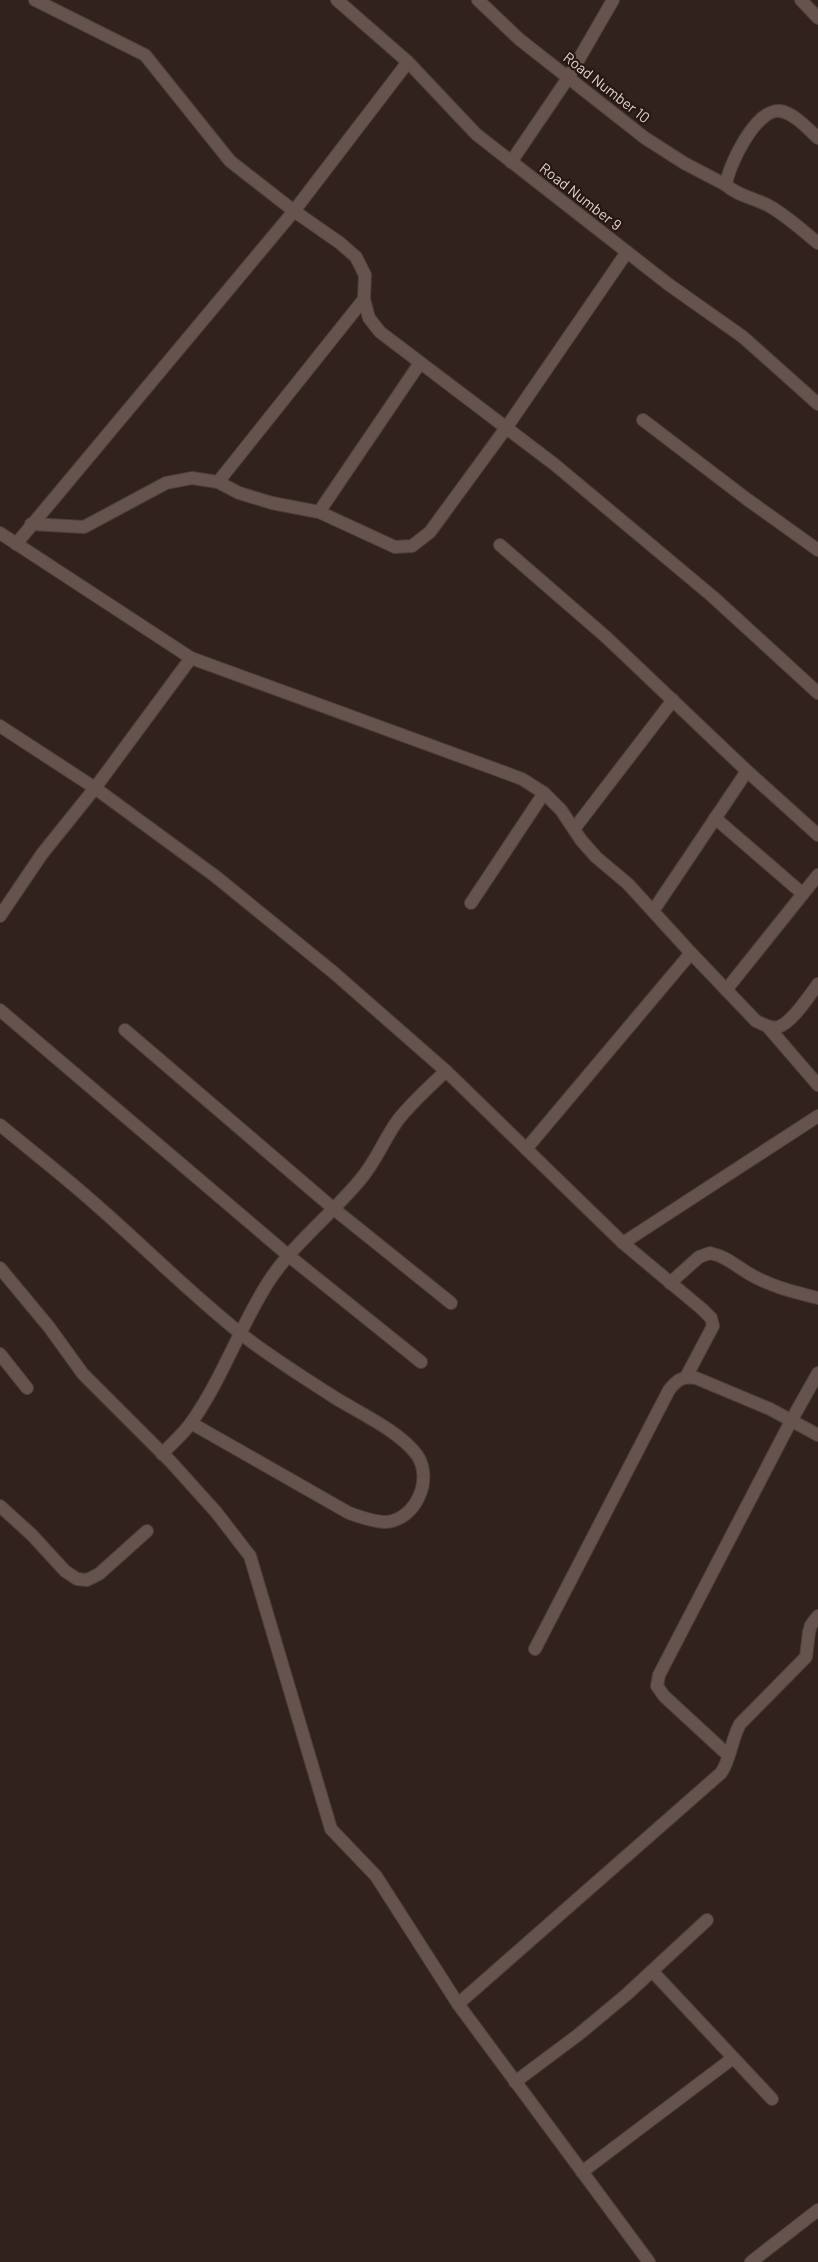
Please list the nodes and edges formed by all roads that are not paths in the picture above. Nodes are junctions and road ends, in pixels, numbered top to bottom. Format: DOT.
graph roads {
  1 [pos="35,0"];
  2 [pos="337,0"];
  3 [pos="478,0"];
  4 [pos="613,0"];
  5 [pos="801,0"];
  6 [pos="818,18"];
  7 [pos="408,62"];
  8 [pos="568,78"];
  9 [pos="818,138"];
  10 [pos="511,162"];
  11 [pos="726,185"];
  12 [pos="294,211"];
  13 [pos="818,244"];
  14 [pos="627,252"];
  15 [pos="364,299"];
  16 [pos="420,363"];
  17 [pos="818,404"];
  18 [pos="642,420"];
  19 [pos="506,428"];
  20 [pos="218,482"];
  21 [pos="319,512"];
  22 [pos="31,524"];
  23 [pos="0,533"];
  24 [pos="16,544"];
  25 [pos="500,545"];
  26 [pos="818,550"];
  27 [pos="191,658"];
  28 [pos="818,693"];
  29 [pos="673,700"];
  30 [pos="0,726"];
  31 [pos="746,771"];
  32 [pos="95,788"];
  33 [pos="544,793"];
  34 [pos="715,818"];
  35 [pos="574,829"];
  36 [pos="818,835"];
  37 [pos="818,875"];
  38 [pos="803,894"];
  39 [pos="471,902"];
  40 [pos="653,911"];
  41 [pos="0,916"];
  42 [pos="691,954"];
  43 [pos="818,984"];
  44 [pos="726,990"];
  45 [pos="0,1010"];
  46 [pos="768,1027"];
  47 [pos="125,1030"];
  48 [pos="446,1071"];
  49 [pos="818,1085"];
  50 [pos="818,1116"];
  51 [pos="0,1125"];
  52 [pos="526,1149"];
  53 [pos="334,1209"];
  54 [pos="623,1243"];
  55 [pos="289,1256"];
  56 [pos="0,1268"];
  57 [pos="670,1283"];
  58 [pos="818,1298"];
  59 [pos="451,1303"];
  60 [pos="239,1332"];
  61 [pos="0,1354"];
  62 [pos="422,1362"];
  63 [pos="818,1373"];
  64 [pos="686,1377"];
  65 [pos="27,1388"];
  66 [pos="791,1421"];
  67 [pos="191,1423"];
  68 [pos="818,1435"];
  69 [pos="162,1454"];
  70 [pos="0,1506"];
  71 [pos="147,1531"];
  72 [pos="818,1616"];
  73 [pos="535,1649"];
  74 [pos="728,1755"];
  75 [pos="706,1920"];
  76 [pos="652,1971"];
  77 [pos="458,2004"];
  78 [pos="733,2058"];
  79 [pos="515,2082"];
  80 [pos="772,2099"];
  81 [pos="582,2172"];
  82 [pos="818,2210"];
  83 [pos="650,2262"];
  84 [pos="750,2262"];
  1 -- 12 [label="street"];
  2 -- 7 [label="street, Road Number 9"];
  3 -- 8 [label="street, Road Number 10"];
  4 -- 8 [label="street"];
  5 -- 6 [label="street"];
  7 -- 10 [label="street, Road Number 9"];
  7 -- 12 [label="street"];
  8 -- 10 [label="street"];
  8 -- 11 [label="street, Road Number 10"];
  9 -- 11 [label="street"];
  10 -- 14 [label="street, Road Number 9"];
  11 -- 13 [label="street, Road Number 10"];
  12 -- 15 [label="street"];
  12 -- 22 [label="street"];
  14 -- 17 [label="street, Road Number 9"];
  14 -- 19 [label="street"];
  15 -- 16 [label="street"];
  15 -- 20 [label="street"];
  16 -- 19 [label="street"];
  16 -- 21 [label="street"];
  18 -- 26 [label="street"];
  19 -- 21 [label="street"];
  19 -- 28 [label="street"];
  20 -- 21 [label="street"];
  20 -- 22 [label="street"];
  22 -- 24 [label="street"];
  23 -- 24 [label="street"];
  24 -- 27 [label="street"];
  25 -- 29 [label="street"];
  27 -- 32 [label="street"];
  27 -- 33 [label="street"];
  29 -- 31 [label="street"];
  29 -- 35 [label="street"];
  30 -- 32 [label="street"];
  31 -- 34 [label="street"];
  31 -- 36 [label="street"];
  32 -- 41 [label="street"];
  32 -- 48 [label="street"];
  33 -- 35 [label="street"];
  33 -- 39 [label="street"];
  34 -- 38 [label="street"];
  34 -- 40 [label="street"];
  35 -- 40 [label="street"];
  37 -- 38 [label="street"];
  38 -- 44 [label="street"];
  40 -- 42 [label="street"];
  42 -- 44 [label="street"];
  42 -- 52 [label="street"];
  43 -- 46 [label="street"];
  44 -- 46 [label="street"];
  45 -- 55 [label="street"];
  46 -- 49 [label="street"];
  47 -- 53 [label="street"];
  48 -- 52 [label="street"];
  48 -- 53 [label="street"];
  50 -- 54 [label="street"];
  51 -- 60 [label="street"];
  52 -- 54 [label="street"];
  53 -- 55 [label="street"];
  53 -- 59 [label="street"];
  54 -- 57 [label="street"];
  55 -- 60 [label="street"];
  55 -- 62 [label="street"];
  56 -- 69 [label="street"];
  57 -- 58 [label="street"];
  57 -- 64 [label="street"];
  60 -- 67 [label="street"];
  60 -- 67 [label="street"];
  61 -- 65 [label="street"];
  63 -- 66 [label="street"];
  64 -- 66 [label="street"];
  64 -- 73 [label="street"];
  66 -- 68 [label="street"];
  66 -- 74 [label="street"];
  67 -- 69 [label="street"];
  69 -- 77 [label="street"];
  70 -- 71 [label="street"];
  72 -- 74 [label="street"];
  74 -- 77 [label="street"];
  75 -- 76 [label="street"];
  76 -- 78 [label="street"];
  76 -- 79 [label="street"];
  77 -- 79 [label="street"];
  78 -- 80 [label="street"];
  78 -- 81 [label="street"];
  79 -- 81 [label="street"];
  81 -- 83 [label="street"];
  82 -- 84 [label="street"];
}
